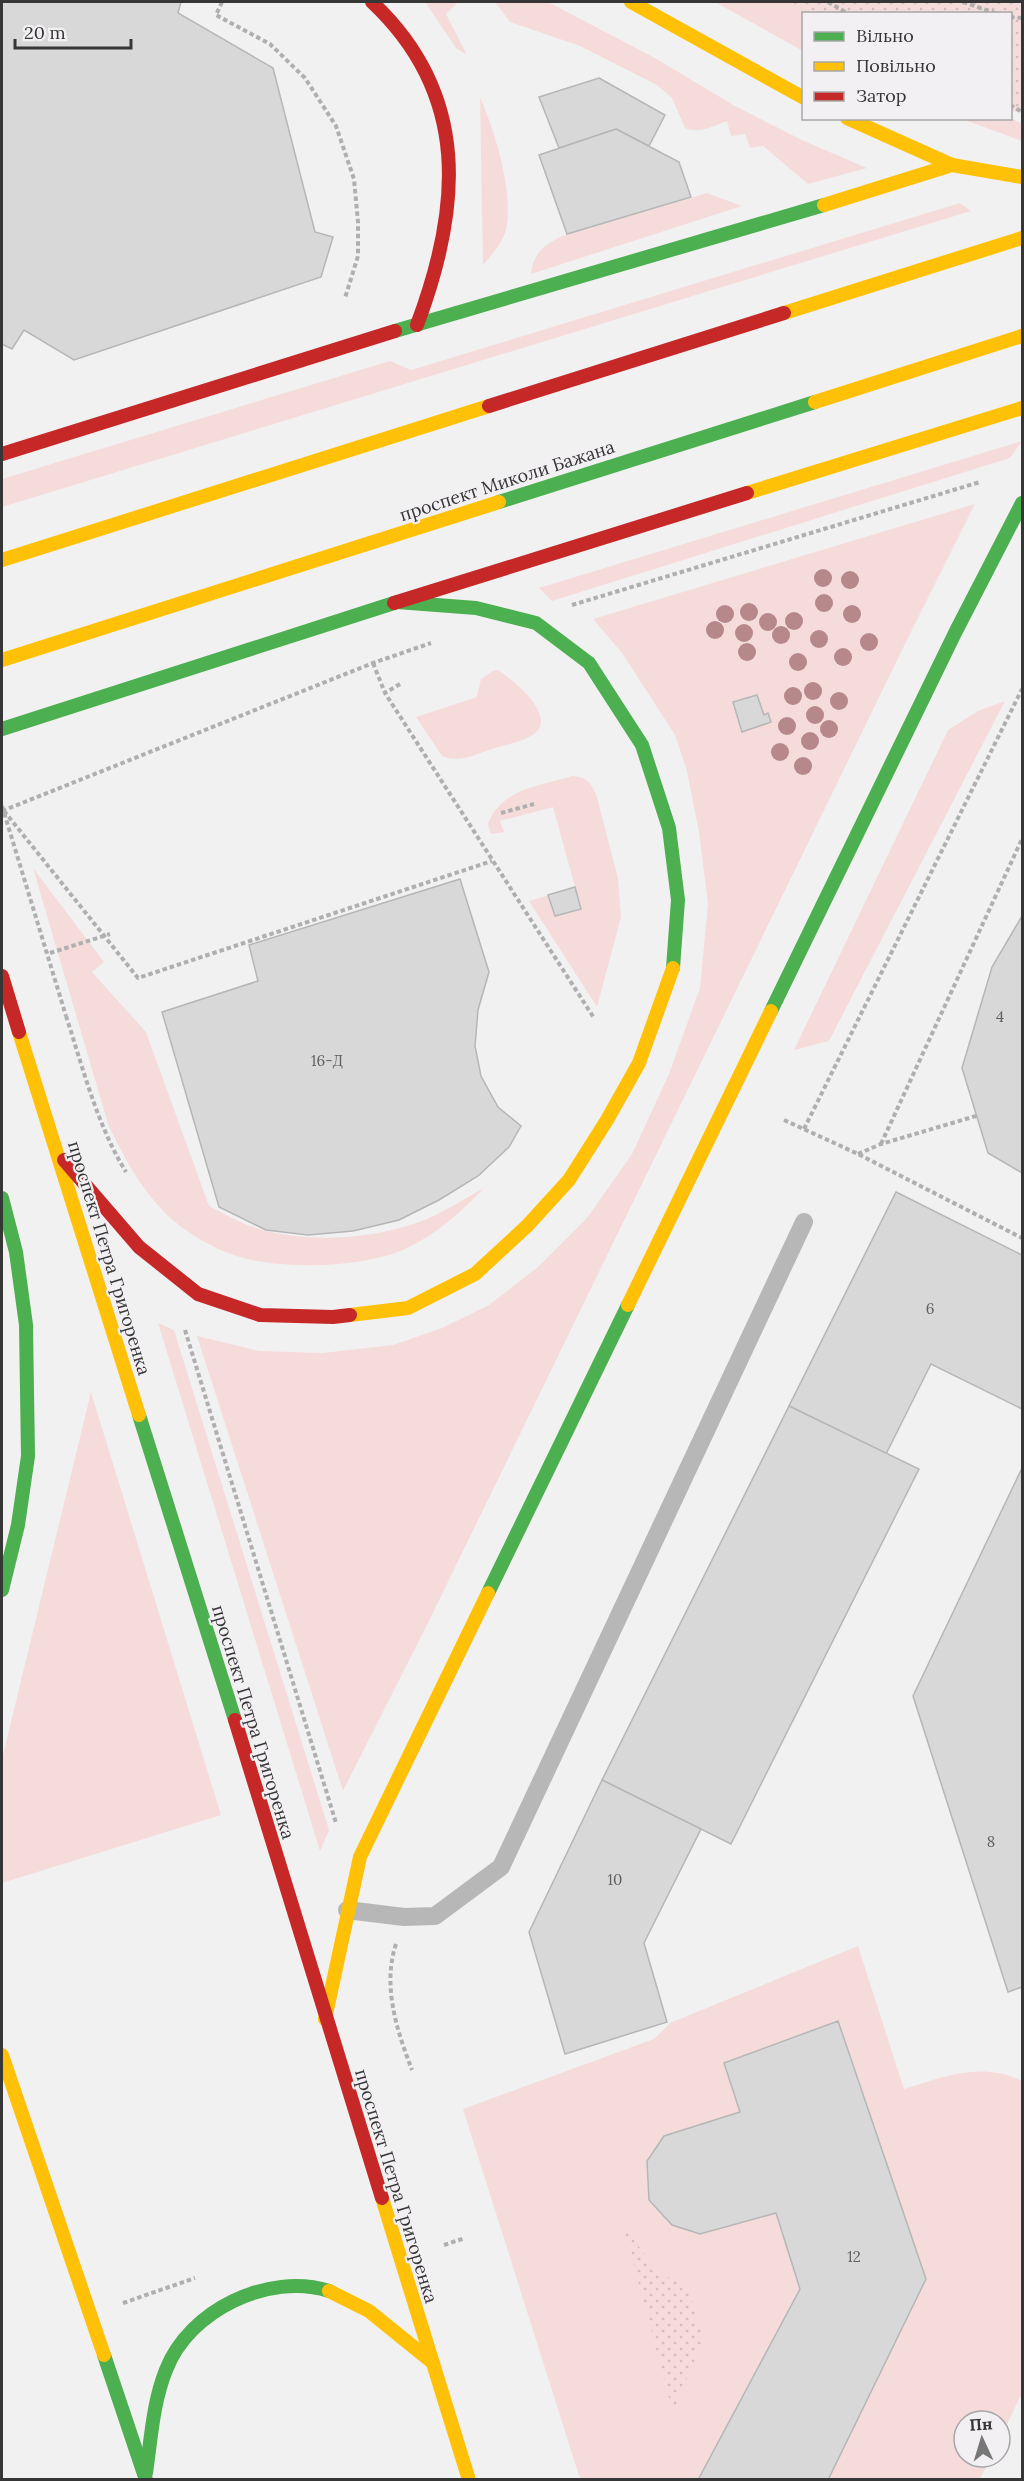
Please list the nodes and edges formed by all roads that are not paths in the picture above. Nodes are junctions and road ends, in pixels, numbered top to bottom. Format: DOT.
graph roads {
  1 [pos="372,2"];
  2 [pos="631,2"];
  3 [pos="802,97"];
  4 [pos="851,120"];
  5 [pos="952,165"];
  6 [pos="1023,177"];
  7 [pos="1023,237"];
  8 [pos="417,325"];
  9 [pos="1023,336"];
  10 [pos="1023,408"];
  11 [pos="2,454"];
  12 [pos="1023,503"];
  13 [pos="2,560"];
  14 [pos="396,602"];
  15 [pos="2,660"];
  16 [pos="2,729"];
  17 [pos="2,975"];
  18 [pos="57,1152"];
  19 [pos="2,1198"];
  20 [pos="804,1222"];
  21 [pos="2,1590"];
  22 [pos="347,1910"];
  23 [pos="325,2019"];
  24 [pos="2,2055"];
  25 [pos="432,2362"];
  26 [pos="145,2479"];
  27 [pos="469,2480"];
  1 -- 8 [label="main road"];
  2 -- 3 [label="main road"];
  4 -- 5 [label="main road"];
  5 -- 6 [label="main road"];
  5 -- 8 [label="main road"];
  7 -- 13 [label="main road"];
  8 -- 11 [label="main road"];
  9 -- 15 [label="main road, проспект Миколи Бажана"];
  10 -- 14 [label="main road"];
  12 -- 22 [label="main road"];
  14 -- 16 [label="main road"];
  14 -- 18 [label="main road"];
  17 -- 18 [label="main road, проспект Петра Григоренка, bridge"];
  18 -- 23 [label="main road, проспект Петра Григоренка"];
  19 -- 21 [label="main road"];
  20 -- 22 [label="lane"];
  22 -- 23 [label="main road"];
  23 -- 25 [label="main road, проспект Петра Григоренка"];
  24 -- 26 [label="main road"];
  25 -- 26 [label="main road"];
  25 -- 27 [label="main road, проспект Петра Григоренка"];
}
